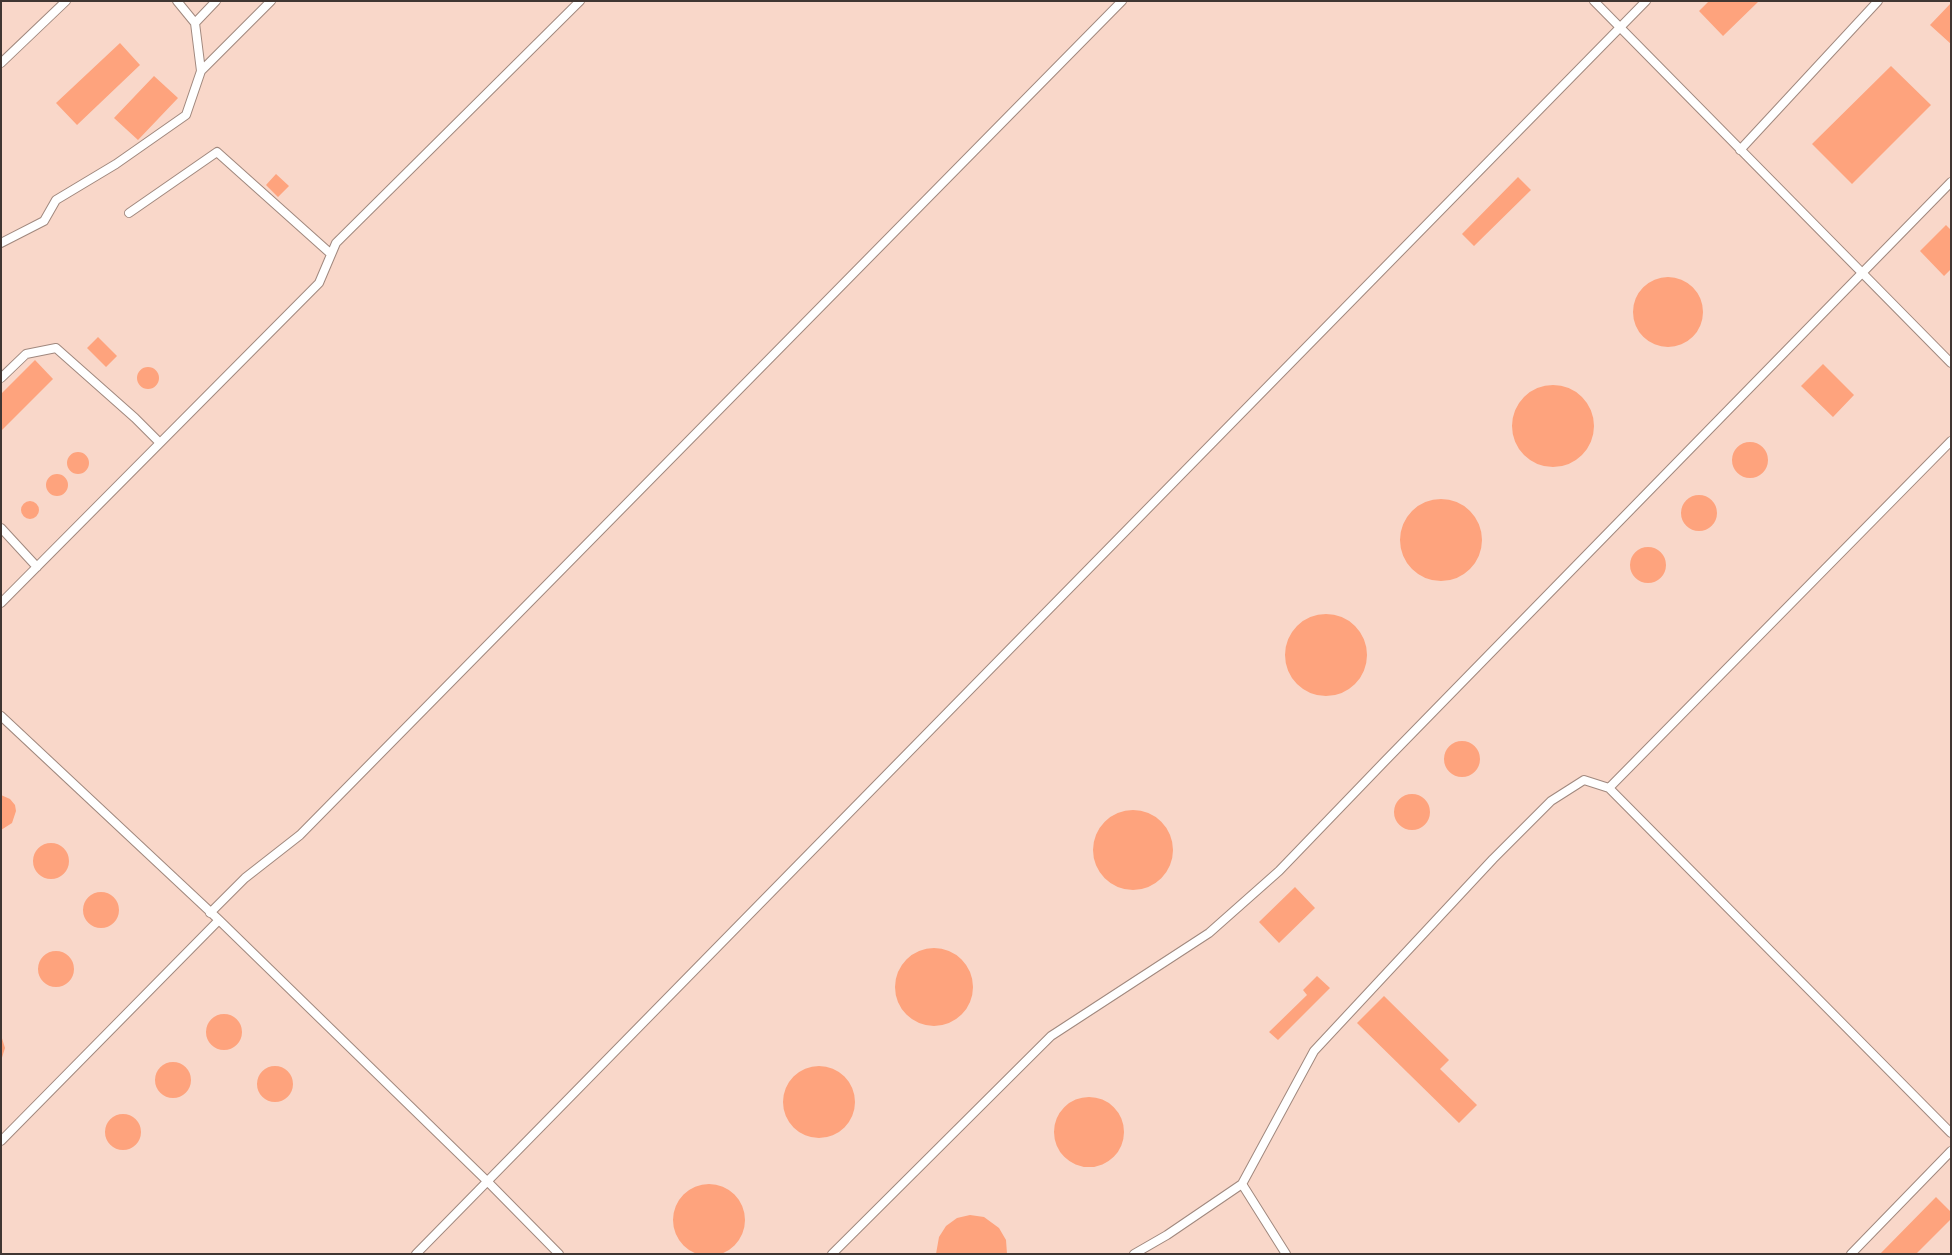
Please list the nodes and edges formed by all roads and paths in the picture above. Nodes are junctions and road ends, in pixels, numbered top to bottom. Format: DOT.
graph roads {
  1 [pos="66,1"];
  2 [pos="177,1"];
  3 [pos="216,1"];
  4 [pos="271,1"];
  5 [pos="580,1"];
  6 [pos="1122,1"];
  7 [pos="1594,1"];
  8 [pos="1646,1"];
  9 [pos="1878,1"];
  10 [pos="195,23"];
  11 [pos="1619,27"];
  12 [pos="1,63"];
  13 [pos="201,71"];
  14 [pos="1740,150"];
  15 [pos="1951,182"];
  16 [pos="129,213"];
  17 [pos="1,243"];
  18 [pos="331,254"];
  19 [pos="1862,273"];
  20 [pos="1951,363"];
  21 [pos="1,378"];
  22 [pos="1951,441"];
  23 [pos="160,443"];
  24 [pos="1,528"];
  25 [pos="37,567"];
  26 [pos="1,603"];
  27 [pos="1,716"];
  28 [pos="1609,788"];
  29 [pos="210,912"];
  30 [pos="219,920"];
  31 [pos="1951,1133"];
  32 [pos="1,1141"];
  33 [pos="1951,1151"];
  34 [pos="488,1182"];
  35 [pos="1242,1184"];
  36 [pos="416,1254"];
  37 [pos="559,1254"];
  38 [pos="832,1254"];
  39 [pos="1134,1254"];
  40 [pos="1286,1254"];
  41 [pos="1851,1254"];
  1 -- 12 [label="lane"];
  2 -- 10 [label="lane"];
  3 -- 10 [label="lane"];
  4 -- 13 [label="lane"];
  5 -- 18 [label="lane"];
  6 -- 29 [label="lane"];
  7 -- 11 [label="lane"];
  8 -- 11 [label="lane"];
  9 -- 14 [label="lane"];
  10 -- 13 [label="lane"];
  11 -- 14 [label="lane"];
  11 -- 34 [label="lane"];
  13 -- 17 [label="lane"];
  14 -- 19 [label="lane"];
  15 -- 19 [label="lane"];
  16 -- 18 [label="lane"];
  18 -- 23 [label="lane"];
  19 -- 20 [label="lane"];
  19 -- 38 [label="lane"];
  21 -- 23 [label="lane"];
  22 -- 28 [label="lane"];
  23 -- 25 [label="lane"];
  24 -- 25 [label="lane"];
  25 -- 26 [label="lane"];
  27 -- 29 [label="lane"];
  28 -- 31 [label="lane"];
  28 -- 35 [label="lane"];
  29 -- 30 [label="lane"];
  30 -- 32 [label="lane"];
  30 -- 34 [label="lane"];
  33 -- 41 [label="lane"];
  34 -- 36 [label="lane"];
  34 -- 37 [label="lane"];
  35 -- 39 [label="lane"];
  35 -- 40 [label="lane"];
}
